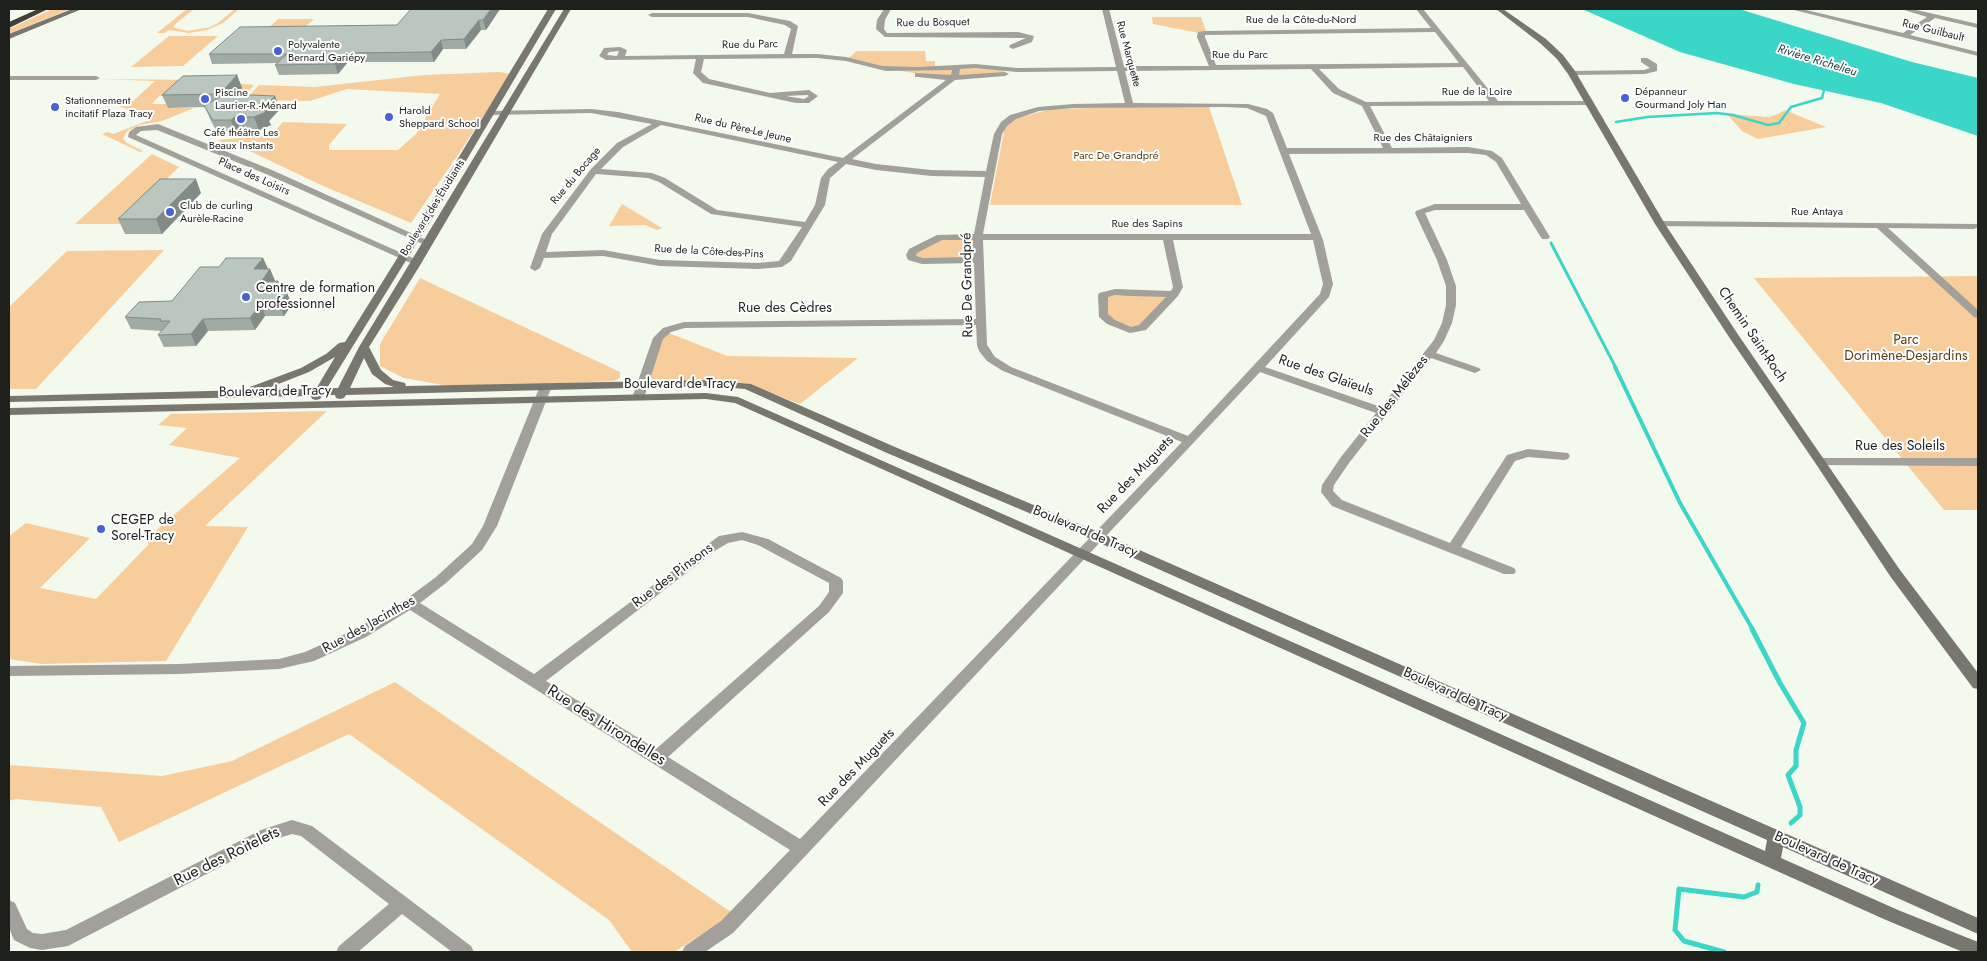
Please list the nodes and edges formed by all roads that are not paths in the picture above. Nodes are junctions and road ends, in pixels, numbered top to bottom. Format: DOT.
graph roads {
  1 [pos="30,9"];
  2 [pos="44,9"];
  3 [pos="78,9"];
  4 [pos="552,9"];
  5 [pos="568,9"];
  6 [pos="887,9"];
  7 [pos="1104,9"];
  8 [pos="1420,9"];
  9 [pos="1500,9"];
  10 [pos="1794,9"];
  11 [pos="1904,9"];
  12 [pos="652,14"];
  13 [pos="1933,16"];
  14 [pos="9,18"];
  15 [pos="9,25"];
  16 [pos="1978,26"];
  17 [pos="1438,30"];
  18 [pos="1012,34"];
  19 [pos="1904,36"];
  20 [pos="9,37"];
  21 [pos="1013,47"];
  22 [pos="1978,54"];
  23 [pos="700,56"];
  24 [pos="788,56"];
  25 [pos="620,58"];
  26 [pos="1644,60"];
  27 [pos="1464,65"];
  28 [pos="1313,66"];
  29 [pos="956,67"];
  30 [pos="1213,67"];
  31 [pos="879,68"];
  32 [pos="1120,68"];
  33 [pos="1017,70"];
  34 [pos="1572,73"];
  35 [pos="9,78"];
  36 [pos="96,78"];
  37 [pos="953,78"];
  38 [pos="771,95"];
  39 [pos="1495,103"];
  40 [pos="1589,103"];
  41 [pos="1364,104"];
  42 [pos="1130,106"];
  43 [pos="506,112"];
  44 [pos="491,113"];
  45 [pos="661,122"];
  46 [pos="1284,151"];
  47 [pos="1389,151"];
  48 [pos="843,162"];
  49 [pos="594,171"];
  50 [pos="990,174"];
  51 [pos="1527,207"];
  52 [pos="1660,224"];
  53 [pos="808,225"];
  54 [pos="1879,225"];
  55 [pos="1974,226"];
  56 [pos="978,236"];
  57 [pos="1167,236"];
  58 [pos="415,237"];
  59 [pos="1316,237"];
  60 [pos="1545,237"];
  61 [pos="428,243"];
  62 [pos="541,255"];
  63 [pos="403,257"];
  64 [pos="978,260"];
  65 [pos="417,262"];
  66 [pos="535,268"];
  67 [pos="1174,294"];
  68 [pos="1978,315"];
  69 [pos="981,322"];
  70 [pos="353,337"];
  71 [pos="364,347"];
  72 [pos="1429,354"];
  73 [pos="1258,368"];
  74 [pos="1475,370"];
  75 [pos="641,384"];
  76 [pos="546,386"];
  77 [pos="428,388"];
  78 [pos="319,391"];
  79 [pos="344,391"];
  80 [pos="234,393"];
  81 [pos="138,396"];
  82 [pos="638,398"];
  83 [pos="9,399"];
  84 [pos="541,401"];
  85 [pos="335,405"];
  86 [pos="311,406"];
  87 [pos="142,409"];
  88 [pos="9,412"];
  89 [pos="1384,412"];
  90 [pos="1190,441"];
  91 [pos="876,443"];
  92 [pos="862,454"];
  93 [pos="1564,456"];
  94 [pos="1822,462"];
  95 [pos="1978,462"];
  96 [pos="1098,537"];
  97 [pos="1453,549"];
  98 [pos="1082,553"];
  99 [pos="1509,572"];
  100 [pos="410,603"];
  101 [pos="9,671"];
  102 [pos="535,681"];
  103 [pos="1426,682"];
  104 [pos="1978,684"];
  105 [pos="1412,701"];
  106 [pos="656,757"];
  107 [pos="1776,837"];
  108 [pos="801,848"];
  109 [pos="1772,861"];
  110 [pos="401,905"];
  111 [pos="9,908"];
  112 [pos="1978,926"];
  113 [pos="1978,950"];
  114 [pos="345,952"];
  115 [pos="465,952"];
  116 [pos="691,952"];
  1 -- 14 [label="highway"];
  2 -- 15 [label="highway"];
  3 -- 20 [label="street"];
  4 -- 44 [label="street, Boulevard des Étudiants"];
  5 -- 43 [label="street, Boulevard des Étudiants"];
  6 -- 18 [label="street, Rue du Bosquet"];
  7 -- 32 [label="street, Rue Marquette"];
  8 -- 17 [label="street"];
  9 -- 34 [label="street, Chemin Saint-Roch"];
  10 -- 19 [label="street, Rue Guilbault"];
  11 -- 13 [label="street"];
  12 -- 24 [label="street"];
  13 -- 16 [label="street"];
  13 -- 19 [label="street"];
  17 -- 27 [label="street"];
  17 -- 30 [label="street, Rue de la Côte-du-Nord"];
  18 -- 21 [label="street"];
  18 -- 21 [label="street, Rue du Bosquet"];
  19 -- 22 [label="street, Rue Guilbault"];
  21 -- 33 [label="street"];
  23 -- 24 [label="street, Rue du Parc"];
  23 -- 25 [label="street, Rue du Parc"];
  23 -- 38 [label="street"];
  24 -- 31 [label="street, Rue du Parc"];
  26 -- 34 [label="street"];
  27 -- 28 [label="street, Rue du Parc"];
  27 -- 39 [label="street"];
  28 -- 30 [label="street, Rue du Parc"];
  28 -- 41 [label="street"];
  29 -- 31 [label="street, Rue du Parc"];
  29 -- 33 [label="street, Rue du Parc"];
  29 -- 37 [label="street"];
  30 -- 32 [label="street, Rue du Parc"];
  31 -- 37 [label="street, Rue du Parc"];
  32 -- 33 [label="street, Rue du Parc"];
  32 -- 42 [label="street, Rue Marquette"];
  33 -- 37 [label="street, Rue du Parc"];
  34 -- 40 [label="street, Chemin Saint-Roch"];
  35 -- 36 [label="street"];
  37 -- 48 [label="street, Rue de la Côte-des-Pins"];
  39 -- 40 [label="street, Rue de la Loire"];
  39 -- 41 [label="street, Rue de la Loire"];
  40 -- 52 [label="street, Chemin Saint-Roch"];
  41 -- 47 [label="street"];
  42 -- 46 [label="street, Rue des Muguets"];
  42 -- 50 [label="street, Rue De Grandpré"];
  43 -- 44 [label="street, Rue du Père-Le Jeune"];
  43 -- 45 [label="street, Rue du Père-Le Jeune"];
  43 -- 61 [label="street, Boulevard des Étudiants"];
  44 -- 58 [label="street, Boulevard des Étudiants"];
  45 -- 48 [label="street, Rue du Père-Le Jeune"];
  45 -- 49 [label="street, Rue du Bocage"];
  46 -- 47 [label="street, Rue des Châtaigniers"];
  46 -- 59 [label="street, Rue des Muguets"];
  47 -- 51 [label="street, Rue des Châtaigniers"];
  48 -- 50 [label="street, Rue du Père-Le Jeune"];
  48 -- 53 [label="street, Rue de la Côte-des-Pins"];
  49 -- 53 [label="street"];
  49 -- 62 [label="street, Rue du Bocage"];
  50 -- 56 [label="street, Rue De Grandpré"];
  51 -- 60 [label="street, Rue des Châtaigniers"];
  51 -- 72 [label="street, Rue des Mélèzes"];
  52 -- 54 [label="street, Rue Antaya"];
  52 -- 94 [label="street, Chemin Saint-Roch"];
  53 -- 62 [label="street, Rue de la Côte-des-Pins"];
  54 -- 55 [label="street, Rue Antaya"];
  54 -- 68 [label="street"];
  56 -- 57 [label="street, Rue des Sapins"];
  56 -- 64 [label="street, Rue De Grandpré"];
  56 -- 64 [label="street, Rue des Sapins"];
  57 -- 59 [label="street, Rue des Sapins"];
  57 -- 67 [label="street"];
  58 -- 61 [label="street, Place des Loisirs"];
  58 -- 63 [label="street, Boulevard des Étudiants"];
  58 -- 63 [label="street, Place des Loisirs"];
  59 -- 73 [label="street, Rue des Muguets"];
  61 -- 65 [label="street, Boulevard des Étudiants"];
  62 -- 66 [label="street, Rue du Bocage"];
  63 -- 65 [label="street, Place des Loisirs"];
  63 -- 70 [label="street, Boulevard des Étudiants"];
  64 -- 69 [label="street, Rue De Grandpré"];
  65 -- 71 [label="street, Boulevard des Étudiants"];
  67 -- 67 [label="street"];
  69 -- 75 [label="street, Rue des Cèdres"];
  69 -- 90 [label="street, Rue De Grandpré"];
  70 -- 78 [label="street, Boulevard des Étudiants"];
  70 -- 80 [label="street"];
  71 -- 77 [label="street"];
  71 -- 79 [label="street, Boulevard des Étudiants"];
  72 -- 74 [label="street"];
  72 -- 89 [label="street, Rue des Mélèzes"];
  73 -- 89 [label="street, Rue des Glaïeuls"];
  73 -- 90 [label="street, Rue des Muguets"];
  75 -- 76 [label="street, Boulevard de Tracy"];
  75 -- 82 [label="street, Rue des Cèdres"];
  75 -- 91 [label="street, Boulevard de Tracy"];
  76 -- 77 [label="street, Boulevard de Tracy"];
  76 -- 84 [label="street, Rue des Jacinthes"];
  77 -- 79 [label="street, Boulevard de Tracy"];
  78 -- 79 [label="street, Boulevard de Tracy"];
  78 -- 80 [label="street, Boulevard de Tracy"];
  78 -- 86 [label="street, Boulevard des Étudiants"];
  79 -- 85 [label="street, Boulevard des Étudiants"];
  80 -- 81 [label="street, Boulevard de Tracy"];
  81 -- 83 [label="street, Boulevard de Tracy"];
  81 -- 87 [label="street"];
  82 -- 84 [label="street, Boulevard de Tracy"];
  82 -- 92 [label="street, Boulevard de Tracy"];
  84 -- 85 [label="street, Boulevard de Tracy"];
  84 -- 100 [label="street, Rue des Jacinthes"];
  85 -- 86 [label="street, Boulevard de Tracy"];
  86 -- 87 [label="street, Boulevard de Tracy"];
  87 -- 88 [label="street, Boulevard de Tracy"];
  89 -- 97 [label="street, Rue des Mélèzes"];
  90 -- 96 [label="street, Rue des Muguets"];
  91 -- 92 [label="street"];
  91 -- 96 [label="street, Boulevard de Tracy"];
  92 -- 98 [label="street, Boulevard de Tracy"];
  93 -- 97 [label="street"];
  94 -- 95 [label="street, Rue des Soleils"];
  94 -- 104 [label="street, Chemin Saint-Roch"];
  96 -- 98 [label="street, Rue des Muguets"];
  96 -- 103 [label="street, Boulevard de Tracy"];
  97 -- 99 [label="street, Rue des Mélèzes"];
  98 -- 105 [label="street, Boulevard de Tracy"];
  98 -- 108 [label="street, Rue des Muguets"];
  100 -- 101 [label="street, Rue des Jacinthes"];
  100 -- 102 [label="street, Rue des Hirondelles"];
  102 -- 106 [label="street, Rue des Hirondelles"];
  102 -- 106 [label="street, Rue des Pinsons"];
  103 -- 105 [label="street"];
  103 -- 107 [label="street, Boulevard de Tracy"];
  105 -- 109 [label="street, Boulevard de Tracy"];
  106 -- 108 [label="street, Rue des Hirondelles"];
  107 -- 109 [label="street"];
  107 -- 112 [label="street, Boulevard de Tracy"];
  108 -- 116 [label="street, Rue des Muguets"];
  109 -- 113 [label="street, Boulevard de Tracy"];
  110 -- 111 [label="street, Rue des Roitelets"];
  110 -- 114 [label="street"];
  110 -- 115 [label="street, Rue des Roitelets"];
}
